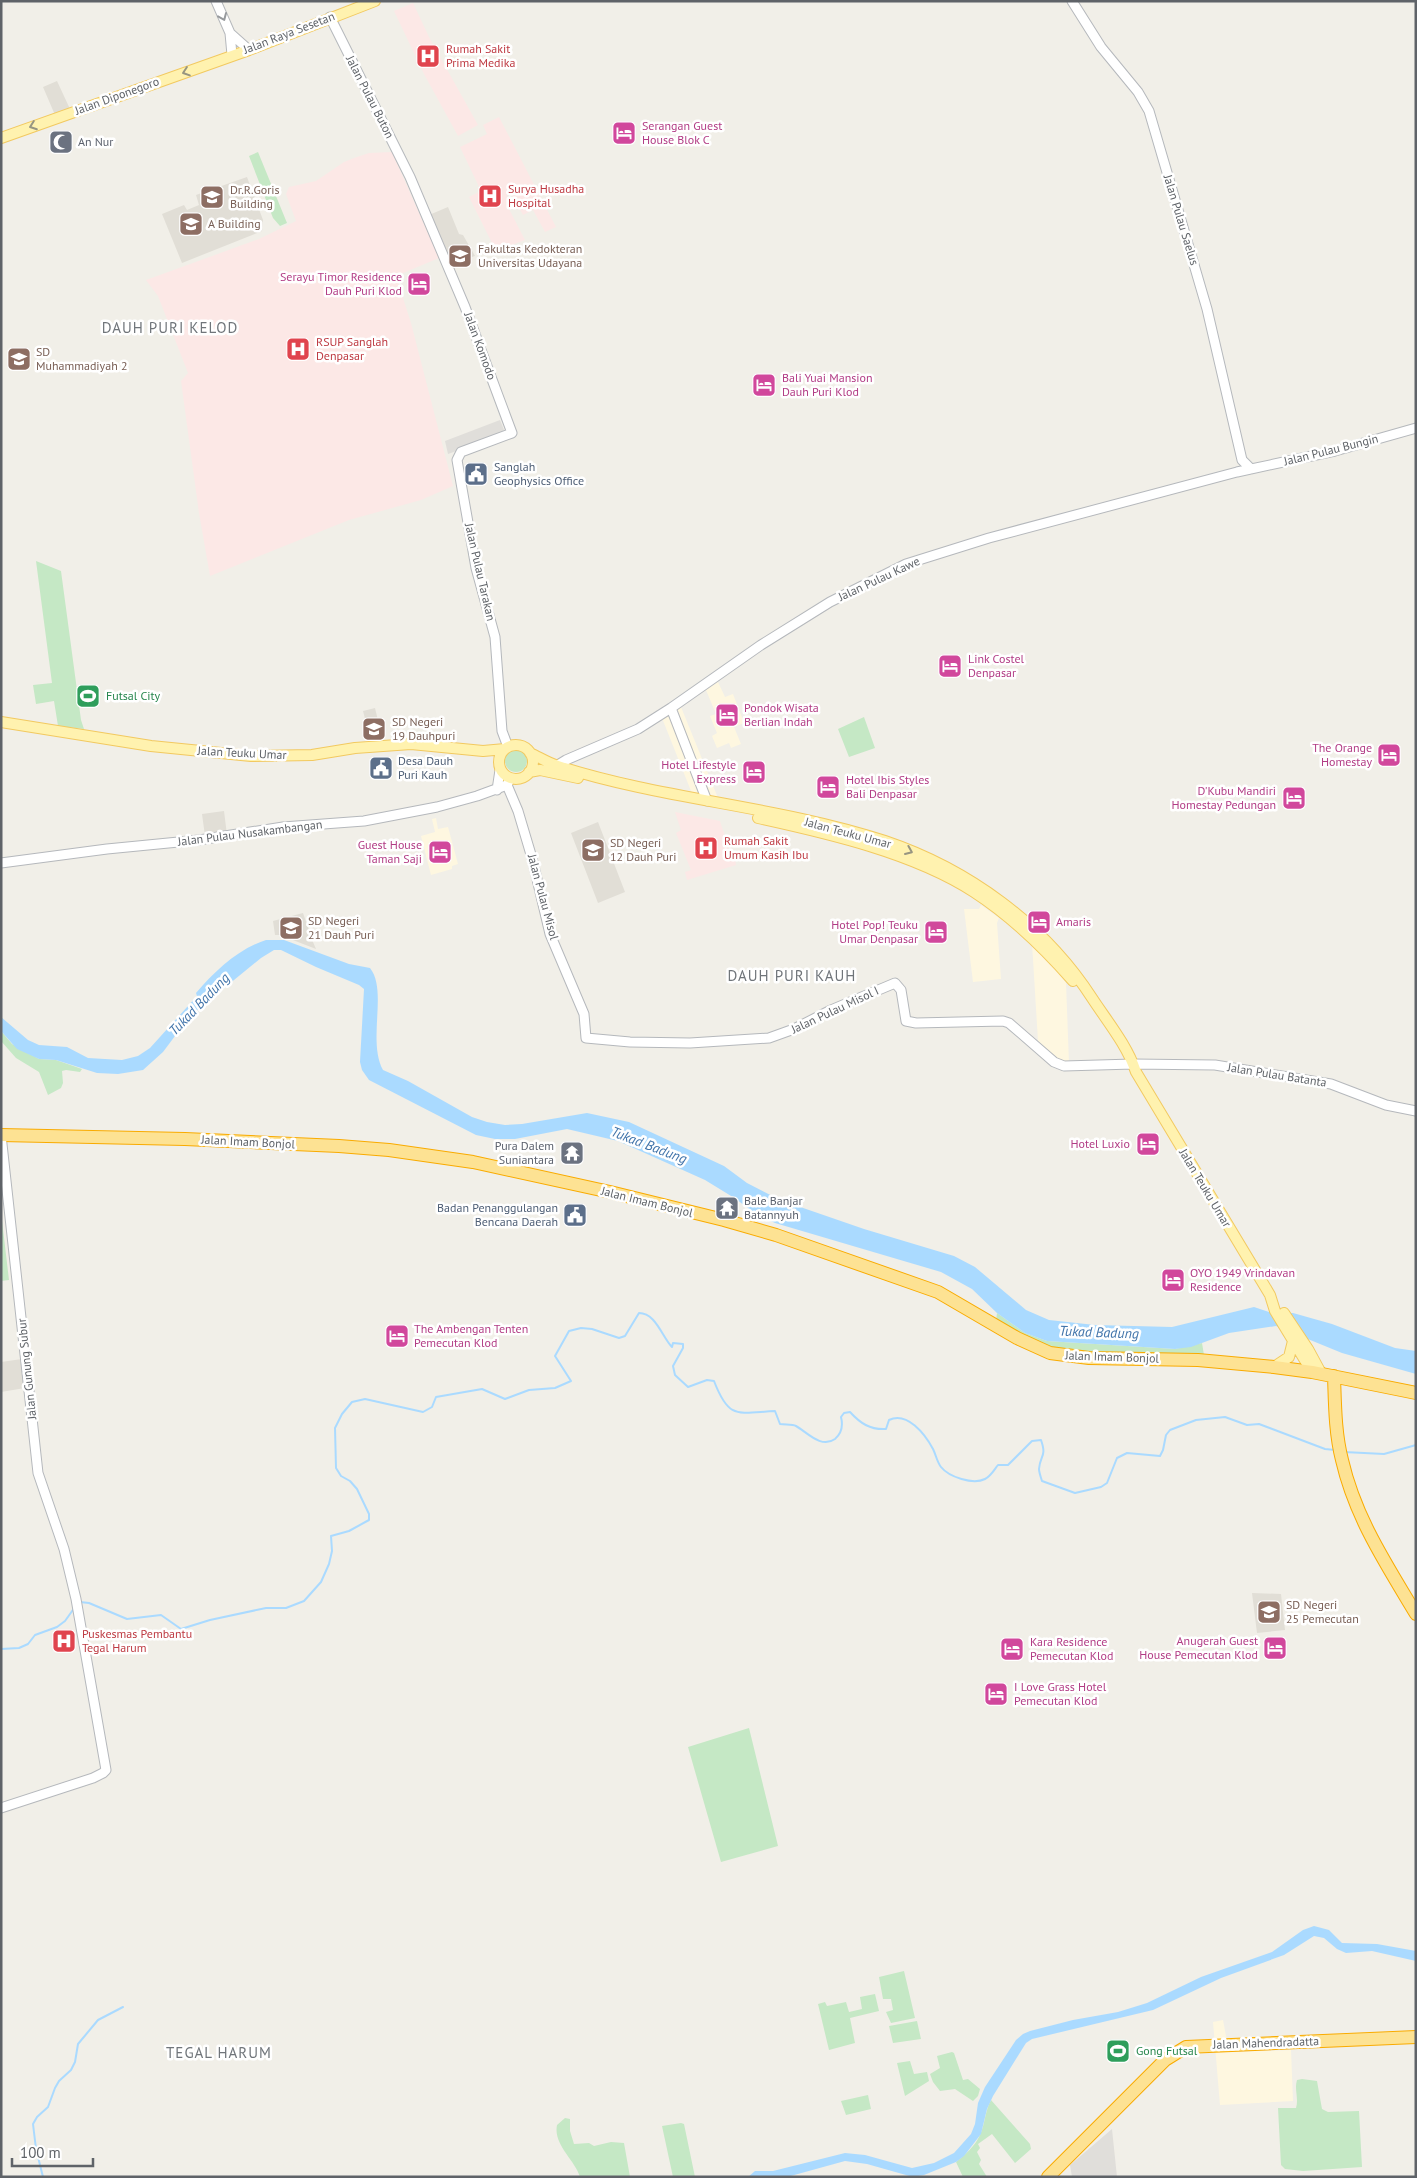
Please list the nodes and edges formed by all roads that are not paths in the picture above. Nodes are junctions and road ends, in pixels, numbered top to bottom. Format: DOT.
graph roads {
  1 [pos="216,1"];
  2 [pos="375,1"];
  3 [pos="1072,1"];
  4 [pos="330,17"];
  5 [pos="230,33"];
  6 [pos="249,50"];
  7 [pos="232,55"];
  8 [pos="1,138"];
  9 [pos="446,260"];
  10 [pos="1416,428"];
  11 [pos="512,433"];
  12 [pos="1245,471"];
  13 [pos="672,708"];
  14 [pos="1,722"];
  15 [pos="507,748"];
  16 [pos="483,751"];
  17 [pos="530,754"];
  18 [pos="500,765"];
  19 [pos="553,769"];
  20 [pos="529,772"];
  21 [pos="509,782"];
  22 [pos="497,790"];
  23 [pos="707,801"];
  24 [pos="1,863"];
  25 [pos="586,1038"];
  26 [pos="1133,1067"];
  27 [pos="1416,1110"];
  28 [pos="1,1134"];
  29 [pos="1295,1338"];
  30 [pos="1274,1367"];
  31 [pos="1316,1372"];
  32 [pos="1334,1376"];
  33 [pos="1416,1393"];
  34 [pos="1416,1614"];
  35 [pos="1,1808"];
  36 [pos="1416,2037"];
  37 [pos="1048,2177"];
  1 -- 5 [label="street, one-way"];
  2 -- 4 [label="main road, Jalan Raya Sesetan"];
  3 -- 12 [label="street, Jalan Pulau Saelus"];
  4 -- 6 [label="main road, Jalan Raya Sesetan"];
  4 -- 9 [label="street, Jalan Pulau Buton"];
  5 -- 6 [label="street"];
  5 -- 7 [label="street"];
  6 -- 7 [label="main road, Jalan Raya Sesetan"];
  7 -- 8 [label="main road, Jalan Diponegoro, one-way"];
  9 -- 11 [label="street, Jalan Komodo"];
  10 -- 12 [label="street, Jalan Pulau Bungin"];
  11 -- 15 [label="street, Jalan Pulau Tarakan"];
  12 -- 13 [label="street, Jalan Pulau Kawe"];
  13 -- 19 [label="street, Jalan Pulau Kawe"];
  13 -- 23 [label="street"];
  14 -- 16 [label="main road, Jalan Teuku Umar"];
  15 -- 16 [label="main road, Jalan Teuku Umar"];
  15 -- 17 [label="main road"];
  15 -- 18 [label="main road"];
  16 -- 18 [label="main road, Jalan Teuku Umar"];
  17 -- 19 [label="main road, Jalan Teuku Umar"];
  17 -- 20 [label="main road"];
  18 -- 21 [label="main road"];
  18 -- 22 [label="street"];
  19 -- 20 [label="main road, Jalan Teuku Umar"];
  19 -- 23 [label="main road, Jalan Teuku Umar"];
  19 -- 26 [label="main road, Jalan Teuku Umar"];
  20 -- 21 [label="main road"];
  21 -- 22 [label="street, Jalan Pulau Nusakambangan"];
  21 -- 25 [label="street, Jalan Pulau Misol"];
  22 -- 24 [label="street, Jalan Pulau Nusakambangan"];
  23 -- 26 [label="main road, Jalan Teuku Umar, one-way"];
  25 -- 26 [label="street, Jalan Pulau Misol I"];
  26 -- 27 [label="street, Jalan Pulau Batanta"];
  26 -- 29 [label="main road, Jalan Teuku Umar"];
  28 -- 30 [label="highway, Jalan Imam Bonjol"];
  28 -- 35 [label="street, Jalan Gunung Subur"];
  29 -- 30 [label="main road"];
  29 -- 31 [label="main road, Jalan Teuku Umar"];
  30 -- 31 [label="highway, Jalan Imam Bonjol"];
  31 -- 32 [label="highway, Jalan Imam Bonjol"];
  32 -- 33 [label="highway, Jalan Imam Bonjol"];
  32 -- 34 [label="highway"];
  36 -- 37 [label="highway, Jalan Mahendradatta"];
}
